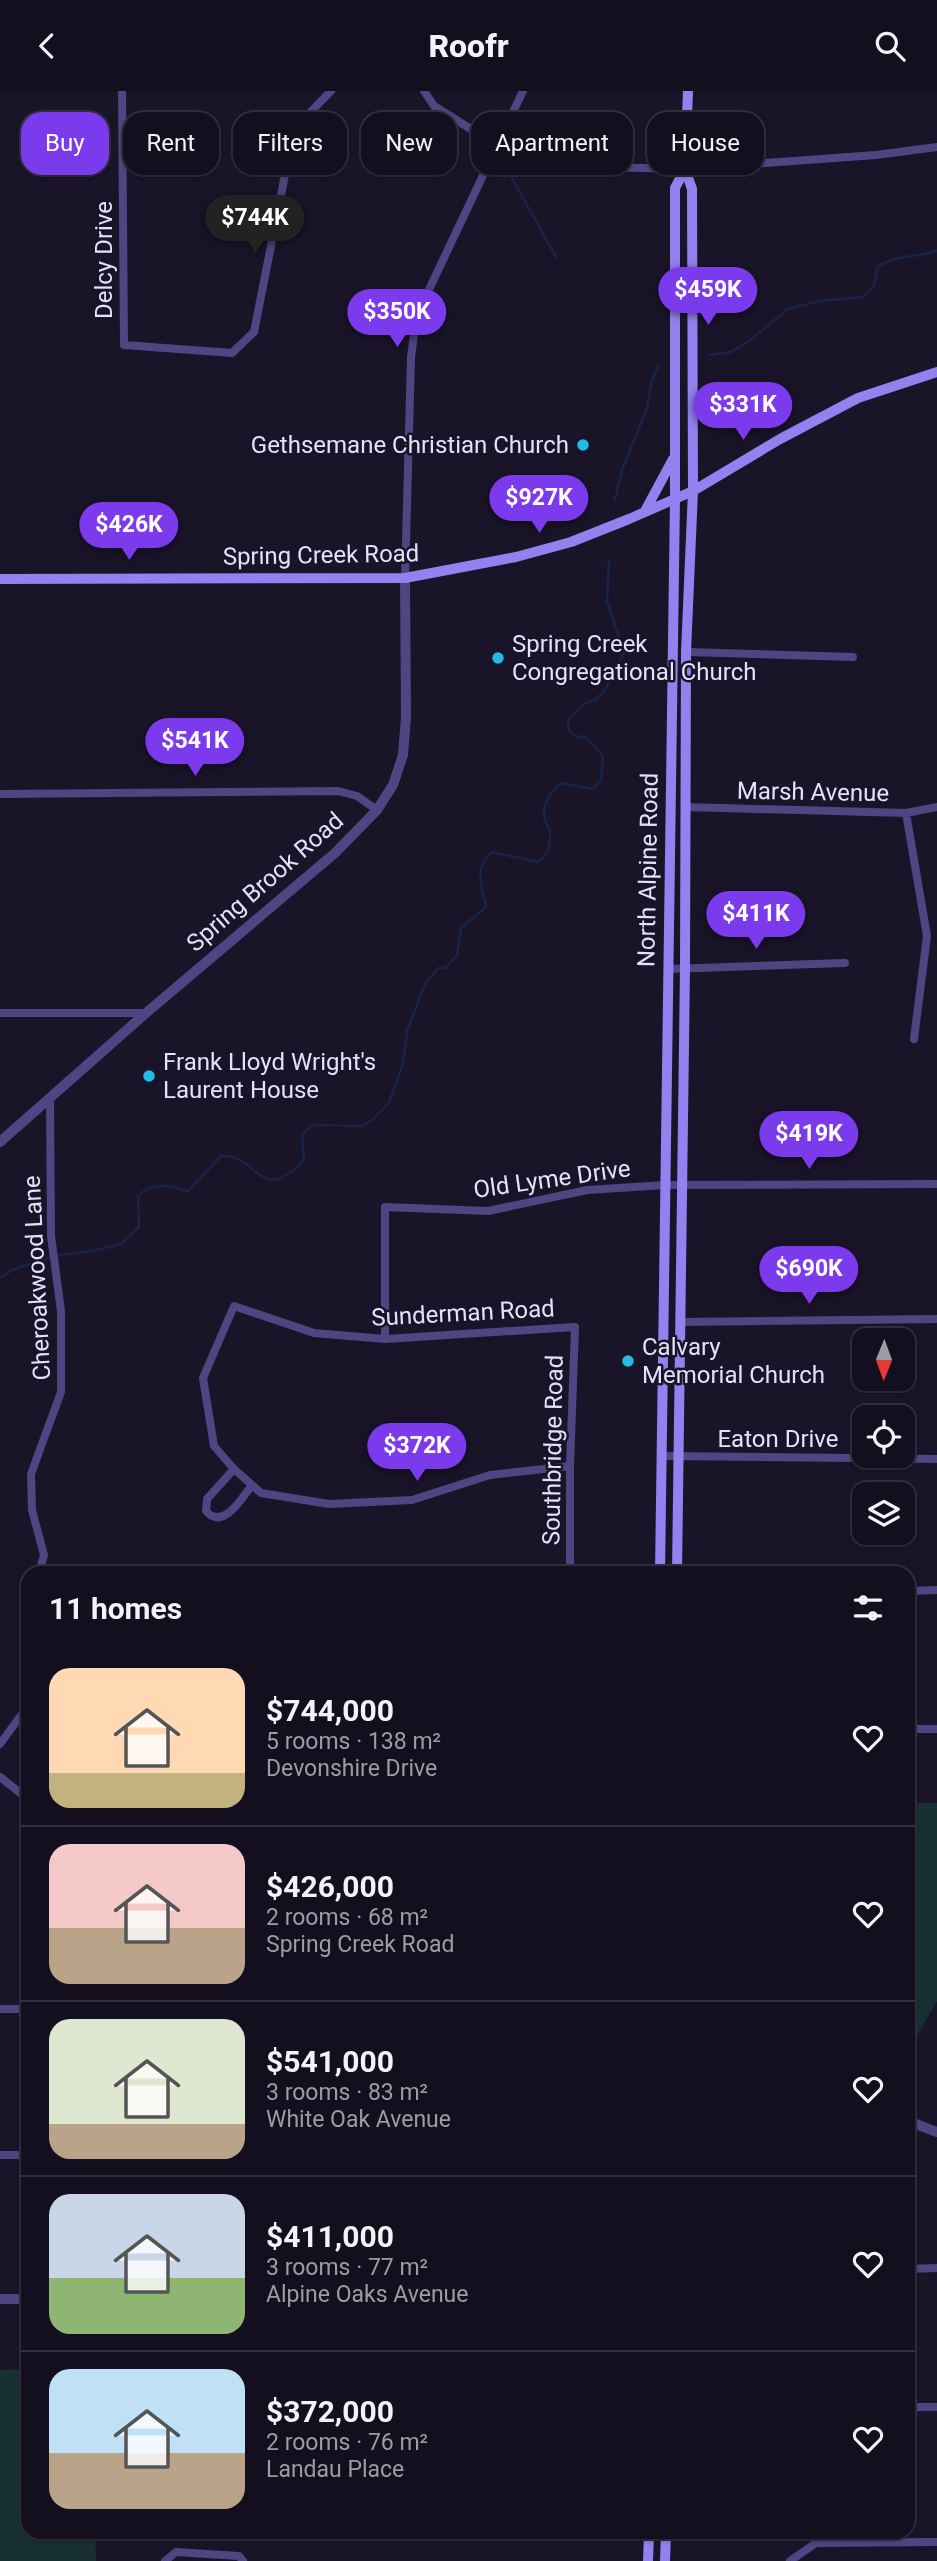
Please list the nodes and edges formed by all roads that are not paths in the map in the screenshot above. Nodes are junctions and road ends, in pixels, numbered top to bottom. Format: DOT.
graph roads {
  1 [pos="122,91"];
  2 [pos="331,91"];
  3 [pos="424,91"];
  4 [pos="523,91"];
  5 [pos="688,91"];
  6 [pos="311,112"];
  7 [pos="513,112"];
  8 [pos="687,112"];
  9 [pos="471,129"];
  10 [pos="937,147"];
  11 [pos="764,163"];
  12 [pos="285,175"];
  13 [pos="484,175"];
  14 [pos="682,175"];
  15 [pos="687,175"];
  16 [pos="937,372"];
  17 [pos="675,453"];
  18 [pos="693,491"];
  19 [pos="675,498"];
  20 [pos="645,512"];
  21 [pos="405,578"];
  22 [pos="0,579"];
  23 [pos="686,653"];
  24 [pos="853,657"];
  25 [pos="0,794"];
  26 [pos="686,807"];
  27 [pos="937,807"];
  28 [pos="377,810"];
  29 [pos="906,813"];
  30 [pos="845,963"];
  31 [pos="685,968"];
  32 [pos="668,969"];
  33 [pos="0,1013"];
  34 [pos="146,1013"];
  35 [pos="915,1039"];
  36 [pos="50,1098"];
  37 [pos="0,1142"];
  38 [pos="937,1184"];
  39 [pos="665,1185"];
  40 [pos="682,1186"];
  41 [pos="937,1319"];
  42 [pos="681,1322"];
  43 [pos="575,1327"];
  44 [pos="386,1339"];
  45 [pos="662,1457"];
  46 [pos="679,1458"];
  47 [pos="937,1459"];
  48 [pos="570,1466"];
  49 [pos="234,1469"];
  50 [pos="252,1485"];
  51 [pos="41,1566"];
  52 [pos="570,1566"];
  53 [pos="660,1566"];
  54 [pos="677,1566"];
  55 [pos="937,1590"];
  56 [pos="915,1591"];
  57 [pos="21,1716"];
  58 [pos="915,1729"];
  59 [pos="937,1729"];
  60 [pos="0,1744"];
  61 [pos="0,1777"];
  62 [pos="21,1794"];
  63 [pos="0,2009"];
  64 [pos="21,2009"];
  65 [pos="915,2124"];
  66 [pos="937,2132"];
  67 [pos="0,2155"];
  68 [pos="21,2155"];
  69 [pos="937,2268"];
  70 [pos="915,2269"];
  71 [pos="0,2299"];
  72 [pos="21,2299"];
  73 [pos="915,2407"];
  74 [pos="937,2407"];
  75 [pos="649,2539"];
  76 [pos="666,2539"];
  77 [pos="937,2542"];
  78 [pos="165,2561"];
  79 [pos="243,2561"];
  80 [pos="648,2561"];
  81 [pos="665,2561"];
  82 [pos="790,2561"];
  1 -- 12 [label="street, Delcy Drive"];
  2 -- 6 [label="street"];
  3 -- 9 [label="street"];
  4 -- 7 [label="street"];
  5 -- 8 [label="main road, North Alpine Road"];
  10 -- 11 [label="street"];
  13 -- 21 [label="street"];
  14 -- 17 [label="main road, North Alpine Road"];
  15 -- 18 [label="main road, North Alpine Road"];
  16 -- 18 [label="main road, Spring Creek Road"];
  17 -- 19 [label="main road, North Alpine Road"];
  17 -- 20 [label="main road"];
  18 -- 19 [label="main road, Spring Creek Road"];
  18 -- 23 [label="main road, North Alpine Road"];
  19 -- 20 [label="main road, Spring Creek Road"];
  19 -- 32 [label="main road, North Alpine Road"];
  20 -- 21 [label="main road, Spring Creek Road"];
  21 -- 22 [label="main road, Spring Creek Road"];
  21 -- 28 [label="street, Spring Brook Road"];
  23 -- 24 [label="street"];
  23 -- 26 [label="main road, North Alpine Road"];
  25 -- 28 [label="street"];
  26 -- 29 [label="street, Marsh Avenue"];
  26 -- 31 [label="main road, North Alpine Road"];
  27 -- 29 [label="street, Marsh Avenue"];
  28 -- 34 [label="street, Spring Brook Road"];
  29 -- 35 [label="street"];
  30 -- 31 [label="street"];
  31 -- 32 [label="street"];
  31 -- 40 [label="main road, North Alpine Road"];
  32 -- 39 [label="main road, North Alpine Road"];
  33 -- 34 [label="street"];
  34 -- 36 [label="street, Spring Brook Road"];
  36 -- 37 [label="street, Spring Brook Road"];
  36 -- 51 [label="street, Cheroakwood Lane"];
  38 -- 40 [label="street, Old Lyme Drive"];
  39 -- 40 [label="street, Old Lyme Drive"];
  39 -- 44 [label="street, Old Lyme Drive"];
  39 -- 45 [label="main road, North Alpine Road"];
  40 -- 42 [label="main road, North Alpine Road"];
  41 -- 42 [label="street"];
  42 -- 46 [label="main road, North Alpine Road"];
  43 -- 44 [label="street, Sunderman Road"];
  43 -- 48 [label="street, Southbridge Road"];
  44 -- 49 [label="street, Sunderman Road"];
  45 -- 46 [label="street, Eaton Drive"];
  45 -- 53 [label="main road, North Alpine Road"];
  46 -- 47 [label="street, Eaton Drive"];
  46 -- 54 [label="main road, North Alpine Road"];
  48 -- 50 [label="street, Sunderman Road"];
  48 -- 52 [label="street, Southbridge Road"];
  49 -- 50 [label="street, Sunderman Road"];
  49 -- 50 [label="street"];
  55 -- 56 [label="street"];
  57 -- 60 [label="street"];
  58 -- 59 [label="street"];
  61 -- 62 [label="street"];
  63 -- 64 [label="street"];
  65 -- 66 [label="street"];
  67 -- 68 [label="street"];
  69 -- 70 [label="street"];
  71 -- 72 [label="street"];
  73 -- 74 [label="street"];
  75 -- 80 [label="main road"];
  76 -- 81 [label="main road"];
  77 -- 82 [label="street"];
  78 -- 79 [label="street"];
}
